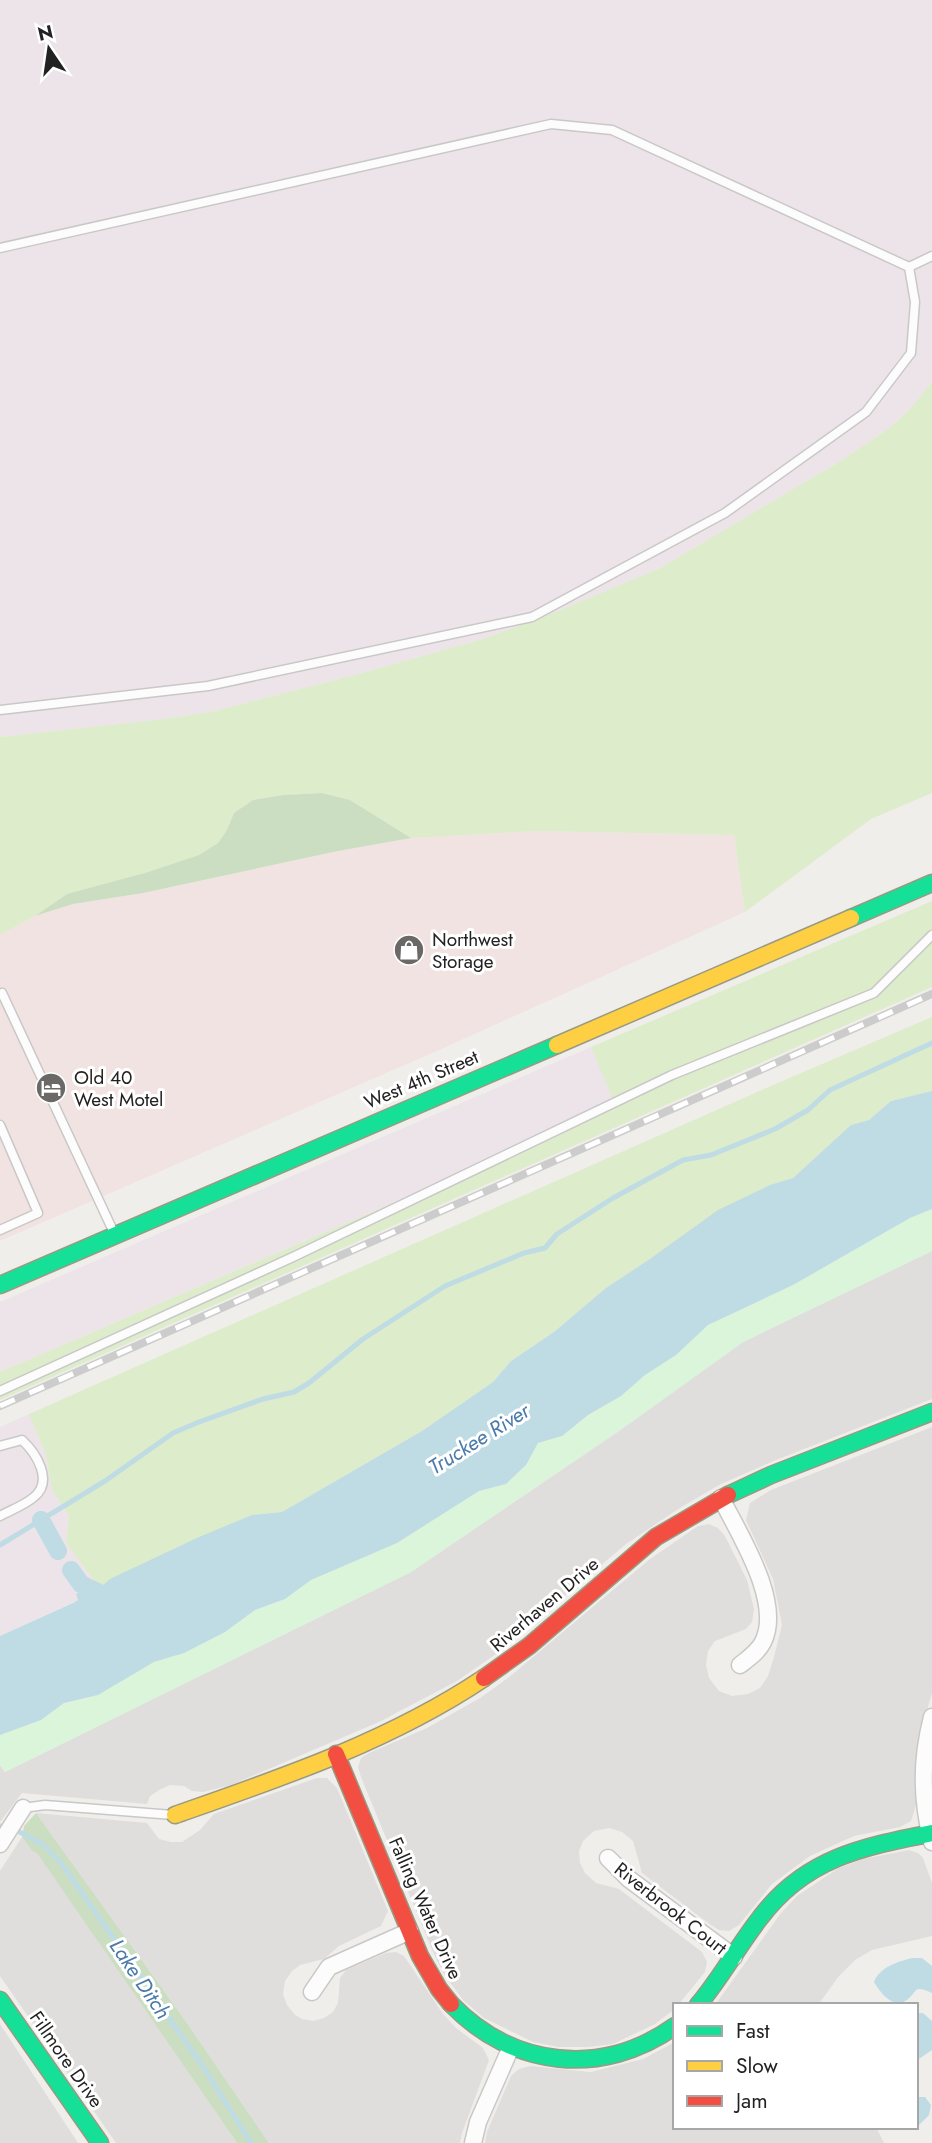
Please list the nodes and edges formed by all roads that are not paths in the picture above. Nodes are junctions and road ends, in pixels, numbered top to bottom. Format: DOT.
graph roads {
  1 [pos="0,248"];
  2 [pos="932,256"];
  3 [pos="909,267"];
  4 [pos="0,710"];
  5 [pos="932,877"];
  6 [pos="932,883"];
  7 [pos="859,914"];
  8 [pos="932,935"];
  9 [pos="2,993"];
  10 [pos="0,1125"];
  11 [pos="0,1230"];
  12 [pos="115,1235"];
  13 [pos="0,1284"];
  14 [pos="0,1391"];
  15 [pos="932,1412"];
  16 [pos="0,1446"];
  17 [pos="721,1498"];
  18 [pos="0,1516"];
  19 [pos="740,1665"];
  20 [pos="932,1717"];
  21 [pos="336,1754"];
  22 [pos="23,1808"];
  23 [pos="175,1815"];
  24 [pos="931,1837"];
  25 [pos="0,1844"];
  26 [pos="608,1858"];
  27 [pos="410,1931"];
  28 [pos="734,1958"];
  29 [pos="312,1992"];
  30 [pos="0,2000"];
  31 [pos="700,2003"];
  32 [pos="673,2027"];
  33 [pos="511,2046"];
  34 [pos="100,2143"];
  35 [pos="473,2143"];
  1 -- 3 [label="lane"];
  2 -- 3 [label="lane"];
  3 -- 4 [label="lane"];
  5 -- 7 [label="street, West 4th Street"];
  6 -- 7 [label="street, West 4th Street"];
  7 -- 12 [label="street, West 4th Street"];
  8 -- 14 [label="lane"];
  9 -- 12 [label="lane"];
  10 -- 11 [label="lane"];
  12 -- 13 [label="street, West 4th Street"];
  15 -- 17 [label="street, Riverhaven Drive"];
  16 -- 18 [label="lane"];
  17 -- 19 [label="street"];
  17 -- 21 [label="street, Riverhaven Drive"];
  20 -- 24 [label="street"];
  21 -- 23 [label="street, Riverhaven Drive"];
  21 -- 27 [label="street, Falling Water Drive"];
  22 -- 23 [label="lane"];
  22 -- 25 [label="street"];
  24 -- 28 [label="street"];
  26 -- 28 [label="street, Riverbrook Court"];
  27 -- 29 [label="street"];
  27 -- 33 [label="street, Falling Water Drive"];
  28 -- 31 [label="street"];
  30 -- 34 [label="street, Fillmore Drive"];
  32 -- 33 [label="street, Falling Water Drive"];
  33 -- 35 [label="street"];
}
